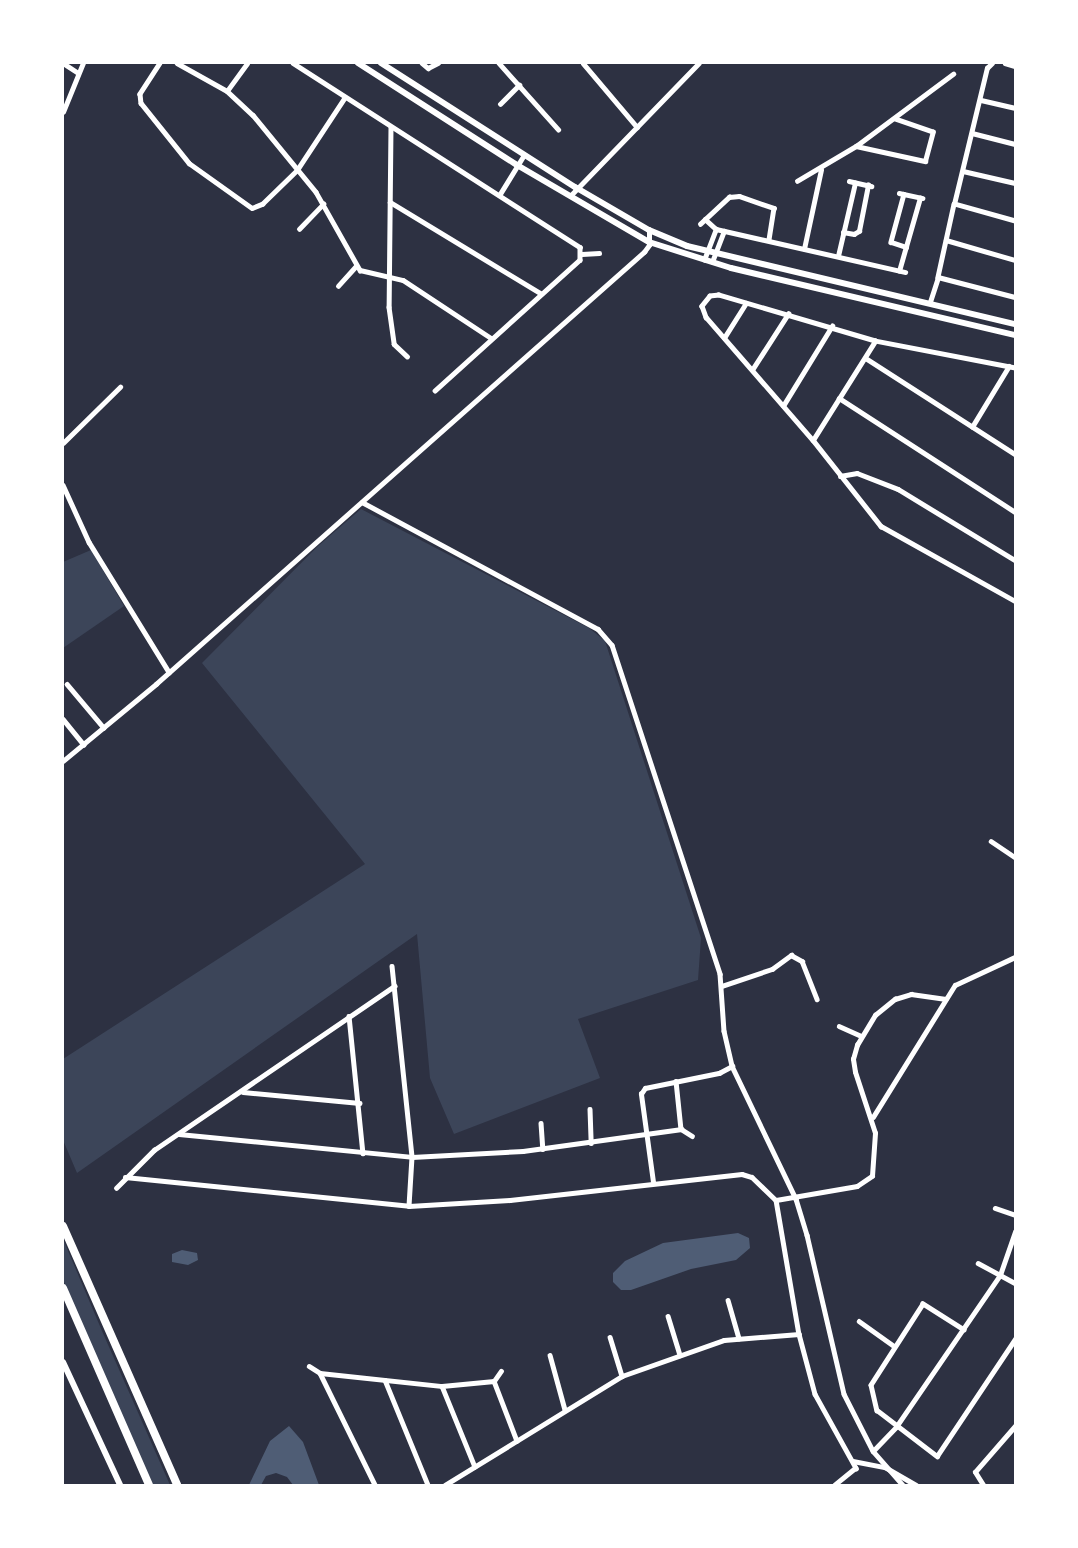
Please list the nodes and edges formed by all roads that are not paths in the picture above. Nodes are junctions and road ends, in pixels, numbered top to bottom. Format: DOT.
graph roads {
  1 [pos="63,63"];
  2 [pos="82,63"];
  3 [pos="160,63"];
  4 [pos="177,63"];
  5 [pos="247,63"];
  6 [pos="292,63"];
  7 [pos="358,63"];
  8 [pos="381,63"];
  9 [pos="422,63"];
  10 [pos="438,63"];
  11 [pos="499,63"];
  12 [pos="583,63"];
  13 [pos="699,63"];
  14 [pos="992,63"];
  15 [pos="1005,63"];
  16 [pos="1015,66"];
  17 [pos="77,72"];
  18 [pos="953,74"];
  19 [pos="519,85"];
  20 [pos="226,91"];
  21 [pos="345,97"];
  22 [pos="981,100"];
  23 [pos="500,104"];
  24 [pos="1015,108"];
  25 [pos="63,112"];
  26 [pos="895,118"];
  27 [pos="390,127"];
  28 [pos="637,128"];
  29 [pos="558,129"];
  30 [pos="972,133"];
  31 [pos="1015,144"];
  32 [pos="856,146"];
  33 [pos="524,155"];
  34 [pos="517,165"];
  35 [pos="297,170"];
  36 [pos="821,170"];
  37 [pos="963,171"];
  38 [pos="849,181"];
  39 [pos="797,182"];
  40 [pos="855,183"];
  41 [pos="1015,183"];
  42 [pos="575,187"];
  43 [pos="500,194"];
  44 [pos="570,196"];
  45 [pos="390,202"];
  46 [pos="323,204"];
  47 [pos="954,204"];
  48 [pos="705,219"];
  49 [pos="1015,221"];
  50 [pos="700,224"];
  51 [pos="299,229"];
  52 [pos="716,229"];
  53 [pos="649,230"];
  54 [pos="724,231"];
  55 [pos="843,232"];
  56 [pos="769,240"];
  57 [pos="946,240"];
  58 [pos="649,242"];
  59 [pos="906,247"];
  60 [pos="804,249"];
  61 [pos="711,252"];
  62 [pos="599,253"];
  63 [pos="582,254"];
  64 [pos="838,256"];
  65 [pos="704,260"];
  66 [pos="1015,260"];
  67 [pos="712,262"];
  68 [pos="356,266"];
  69 [pos="389,276"];
  70 [pos="938,277"];
  71 [pos="338,286"];
  72 [pos="540,293"];
  73 [pos="1015,297"];
  74 [pos="930,302"];
  75 [pos="746,303"];
  76 [pos="788,314"];
  77 [pos="1015,324"];
  78 [pos="831,326"];
  79 [pos="1015,335"];
  80 [pos="491,338"];
  81 [pos="724,338"];
  82 [pos="875,341"];
  83 [pos="406,356"];
  84 [pos="867,359"];
  85 [pos="1012,367"];
  86 [pos="752,370"];
  87 [pos="120,387"];
  88 [pos="435,391"];
  89 [pos="839,398"];
  90 [pos="783,406"];
  91 [pos="972,427"];
  92 [pos="813,440"];
  93 [pos="63,444"];
  94 [pos="1015,454"];
  95 [pos="840,477"];
  96 [pos="63,485"];
  97 [pos="362,502"];
  98 [pos="1015,512"];
  99 [pos="1015,560"];
  100 [pos="1015,601"];
  101 [pos="169,672"];
  102 [pos="68,684"];
  103 [pos="63,719"];
  104 [pos="104,728"];
  105 [pos="84,745"];
  106 [pos="63,761"];
  107 [pos="991,842"];
  108 [pos="1015,857"];
  109 [pos="1015,957"];
  110 [pos="392,966"];
  111 [pos="394,986"];
  112 [pos="722,986"];
  113 [pos="817,999"];
  114 [pos="946,999"];
  115 [pos="349,1016"];
  116 [pos="839,1026"];
  117 [pos="861,1036"];
  118 [pos="732,1066"];
  119 [pos="676,1081"];
  120 [pos="243,1092"];
  121 [pos="359,1103"];
  122 [pos="590,1109"];
  123 [pos="873,1117"];
  124 [pos="541,1123"];
  125 [pos="681,1129"];
  126 [pos="179,1134"];
  127 [pos="646,1136"];
  128 [pos="692,1136"];
  129 [pos="591,1143"];
  130 [pos="543,1149"];
  131 [pos="363,1154"];
  132 [pos="412,1157"];
  133 [pos="125,1177"];
  134 [pos="653,1182"];
  135 [pos="116,1188"];
  136 [pos="796,1199"];
  137 [pos="776,1200"];
  138 [pos="409,1206"];
  139 [pos="995,1208"];
  140 [pos="1015,1215"];
  141 [pos="63,1226"];
  142 [pos="1015,1232"];
  143 [pos="978,1263"];
  144 [pos="1000,1275"];
  145 [pos="1015,1283"];
  146 [pos="63,1288"];
  147 [pos="728,1300"];
  148 [pos="668,1317"];
  149 [pos="859,1321"];
  150 [pos="964,1330"];
  151 [pos="799,1334"];
  152 [pos="610,1337"];
  153 [pos="739,1338"];
  154 [pos="1015,1340"];
  155 [pos="894,1346"];
  156 [pos="550,1355"];
  157 [pos="680,1355"];
  158 [pos="63,1362"];
  159 [pos="309,1366"];
  160 [pos="501,1371"];
  161 [pos="320,1373"];
  162 [pos="622,1376"];
  163 [pos="385,1380"];
  164 [pos="494,1381"];
  165 [pos="442,1386"];
  166 [pos="565,1410"];
  167 [pos="896,1426"];
  168 [pos="1015,1426"];
  169 [pos="517,1441"];
  170 [pos="873,1451"];
  171 [pos="853,1461"];
  172 [pos="475,1467"];
  173 [pos="885,1467"];
  174 [pos="120,1485"];
  175 [pos="149,1485"];
  176 [pos="177,1485"];
  177 [pos="375,1485"];
  178 [pos="428,1485"];
  179 [pos="445,1485"];
  180 [pos="835,1485"];
  181 [pos="903,1485"];
  182 [pos="916,1485"];
  183 [pos="983,1485"];
  1 -- 17 [label="street"];
  2 -- 17 [label="street"];
  3 -- 35 [label="street"];
  4 -- 20 [label="street"];
  5 -- 20 [label="street"];
  6 -- 21 [label="street"];
  7 -- 34 [label="street"];
  8 -- 33 [label="street"];
  9 -- 10 [label="street"];
  11 -- 19 [label="street"];
  12 -- 28 [label="street"];
  13 -- 28 [label="street"];
  14 -- 22 [label="street"];
  15 -- 16 [label="street"];
  17 -- 25 [label="street"];
  18 -- 26 [label="street"];
  19 -- 23 [label="street"];
  19 -- 29 [label="street"];
  20 -- 35 [label="street"];
  21 -- 27 [label="street"];
  21 -- 35 [label="street"];
  22 -- 24 [label="street"];
  22 -- 30 [label="street"];
  26 -- 32 [label="street"];
  26 -- 32 [label="street"];
  27 -- 43 [label="street"];
  27 -- 45 [label="street"];
  28 -- 42 [label="street"];
  30 -- 31 [label="street"];
  30 -- 37 [label="street"];
  32 -- 36 [label="street"];
  33 -- 34 [label="street"];
  33 -- 42 [label="street"];
  34 -- 43 [label="street"];
  34 -- 44 [label="street"];
  35 -- 46 [label="street"];
  36 -- 39 [label="street"];
  36 -- 60 [label="street"];
  37 -- 41 [label="street"];
  37 -- 47 [label="street"];
  38 -- 40 [label="street"];
  40 -- 55 [label="street"];
  40 -- 55 [label="street"];
  42 -- 44 [label="street"];
  42 -- 53 [label="street"];
  43 -- 63 [label="street"];
  44 -- 58 [label="street"];
  45 -- 69 [label="street"];
  45 -- 72 [label="street"];
  46 -- 51 [label="street"];
  46 -- 68 [label="street"];
  47 -- 49 [label="street"];
  47 -- 57 [label="street"];
  48 -- 50 [label="street"];
  48 -- 52 [label="street"];
  48 -- 56 [label="street"];
  52 -- 54 [label="street"];
  52 -- 61 [label="street"];
  53 -- 58 [label="street"];
  53 -- 61 [label="street"];
  54 -- 56 [label="street"];
  54 -- 61 [label="street"];
  55 -- 64 [label="street"];
  56 -- 60 [label="street"];
  57 -- 66 [label="street"];
  57 -- 70 [label="street"];
  58 -- 65 [label="street"];
  58 -- 97 [label="street"];
  59 -- 59 [label="street"];
  59 -- 64 [label="street"];
  60 -- 64 [label="street"];
  61 -- 65 [label="street"];
  61 -- 67 [label="street"];
  61 -- 74 [label="street"];
  62 -- 63 [label="street"];
  63 -- 72 [label="street"];
  65 -- 67 [label="street"];
  67 -- 79 [label="street"];
  68 -- 69 [label="street"];
  68 -- 71 [label="street"];
  69 -- 80 [label="street"];
  69 -- 83 [label="street"];
  70 -- 73 [label="street"];
  70 -- 74 [label="street"];
  72 -- 80 [label="street"];
  74 -- 77 [label="street"];
  75 -- 76 [label="street"];
  75 -- 81 [label="street"];
  75 -- 81 [label="street"];
  76 -- 78 [label="street"];
  76 -- 86 [label="street"];
  78 -- 82 [label="street"];
  78 -- 90 [label="street"];
  80 -- 88 [label="street"];
  81 -- 86 [label="street"];
  82 -- 84 [label="street"];
  82 -- 85 [label="street"];
  84 -- 89 [label="street"];
  84 -- 91 [label="street"];
  85 -- 91 [label="street"];
  86 -- 90 [label="street"];
  87 -- 93 [label="street"];
  89 -- 92 [label="street"];
  89 -- 98 [label="street"];
  90 -- 92 [label="street"];
  91 -- 94 [label="street"];
  92 -- 95 [label="street"];
  95 -- 99 [label="street"];
  95 -- 100 [label="street"];
  96 -- 101 [label="street"];
  97 -- 101 [label="street"];
  97 -- 112 [label="street"];
  101 -- 104 [label="street"];
  102 -- 104 [label="street"];
  103 -- 105 [label="street"];
  104 -- 105 [label="street"];
  105 -- 106 [label="street"];
  107 -- 108 [label="street"];
  109 -- 114 [label="street"];
  110 -- 111 [label="street"];
  111 -- 115 [label="street"];
  111 -- 132 [label="street"];
  112 -- 113 [label="street"];
  112 -- 118 [label="street"];
  114 -- 117 [label="street"];
  114 -- 123 [label="street"];
  115 -- 120 [label="street"];
  115 -- 121 [label="street"];
  116 -- 117 [label="street"];
  117 -- 123 [label="street"];
  118 -- 119 [label="street"];
  118 -- 136 [label="street"];
  119 -- 125 [label="street"];
  119 -- 127 [label="street"];
  120 -- 121 [label="street"];
  120 -- 126 [label="street"];
  121 -- 131 [label="street"];
  122 -- 129 [label="street"];
  123 -- 136 [label="street"];
  124 -- 130 [label="street"];
  125 -- 127 [label="street"];
  125 -- 128 [label="street"];
  126 -- 131 [label="street"];
  126 -- 133 [label="street"];
  127 -- 129 [label="street"];
  127 -- 134 [label="street"];
  129 -- 130 [label="street"];
  130 -- 132 [label="street"];
  131 -- 132 [label="street"];
  132 -- 138 [label="street"];
  133 -- 135 [label="street"];
  133 -- 138 [label="street"];
  134 -- 137 [label="street"];
  134 -- 138 [label="street"];
  136 -- 137 [label="street"];
  136 -- 170 [label="street"];
  137 -- 151 [label="street"];
  139 -- 140 [label="street"];
  141 -- 176 [label="highway"];
  142 -- 144 [label="street"];
  143 -- 144 [label="street"];
  144 -- 145 [label="street"];
  144 -- 150 [label="street"];
  146 -- 175 [label="highway"];
  147 -- 153 [label="street"];
  148 -- 157 [label="street"];
  149 -- 155 [label="street"];
  150 -- 155 [label="street"];
  150 -- 167 [label="street"];
  151 -- 153 [label="street"];
  151 -- 171 [label="street"];
  152 -- 162 [label="street"];
  153 -- 157 [label="street"];
  154 -- 167 [label="street"];
  155 -- 167 [label="street"];
  156 -- 166 [label="street"];
  157 -- 162 [label="street"];
  158 -- 174 [label="street"];
  159 -- 161 [label="street"];
  160 -- 164 [label="street"];
  161 -- 163 [label="street"];
  161 -- 177 [label="street"];
  162 -- 166 [label="street"];
  163 -- 165 [label="street"];
  163 -- 178 [label="street"];
  164 -- 165 [label="street"];
  164 -- 169 [label="street"];
  165 -- 172 [label="street"];
  166 -- 169 [label="street"];
  167 -- 170 [label="street"];
  168 -- 183 [label="street"];
  169 -- 172 [label="street"];
  170 -- 173 [label="street"];
  171 -- 173 [label="street"];
  171 -- 180 [label="street"];
  172 -- 179 [label="street"];
  173 -- 181 [label="street"];
  173 -- 182 [label="street"];
}
